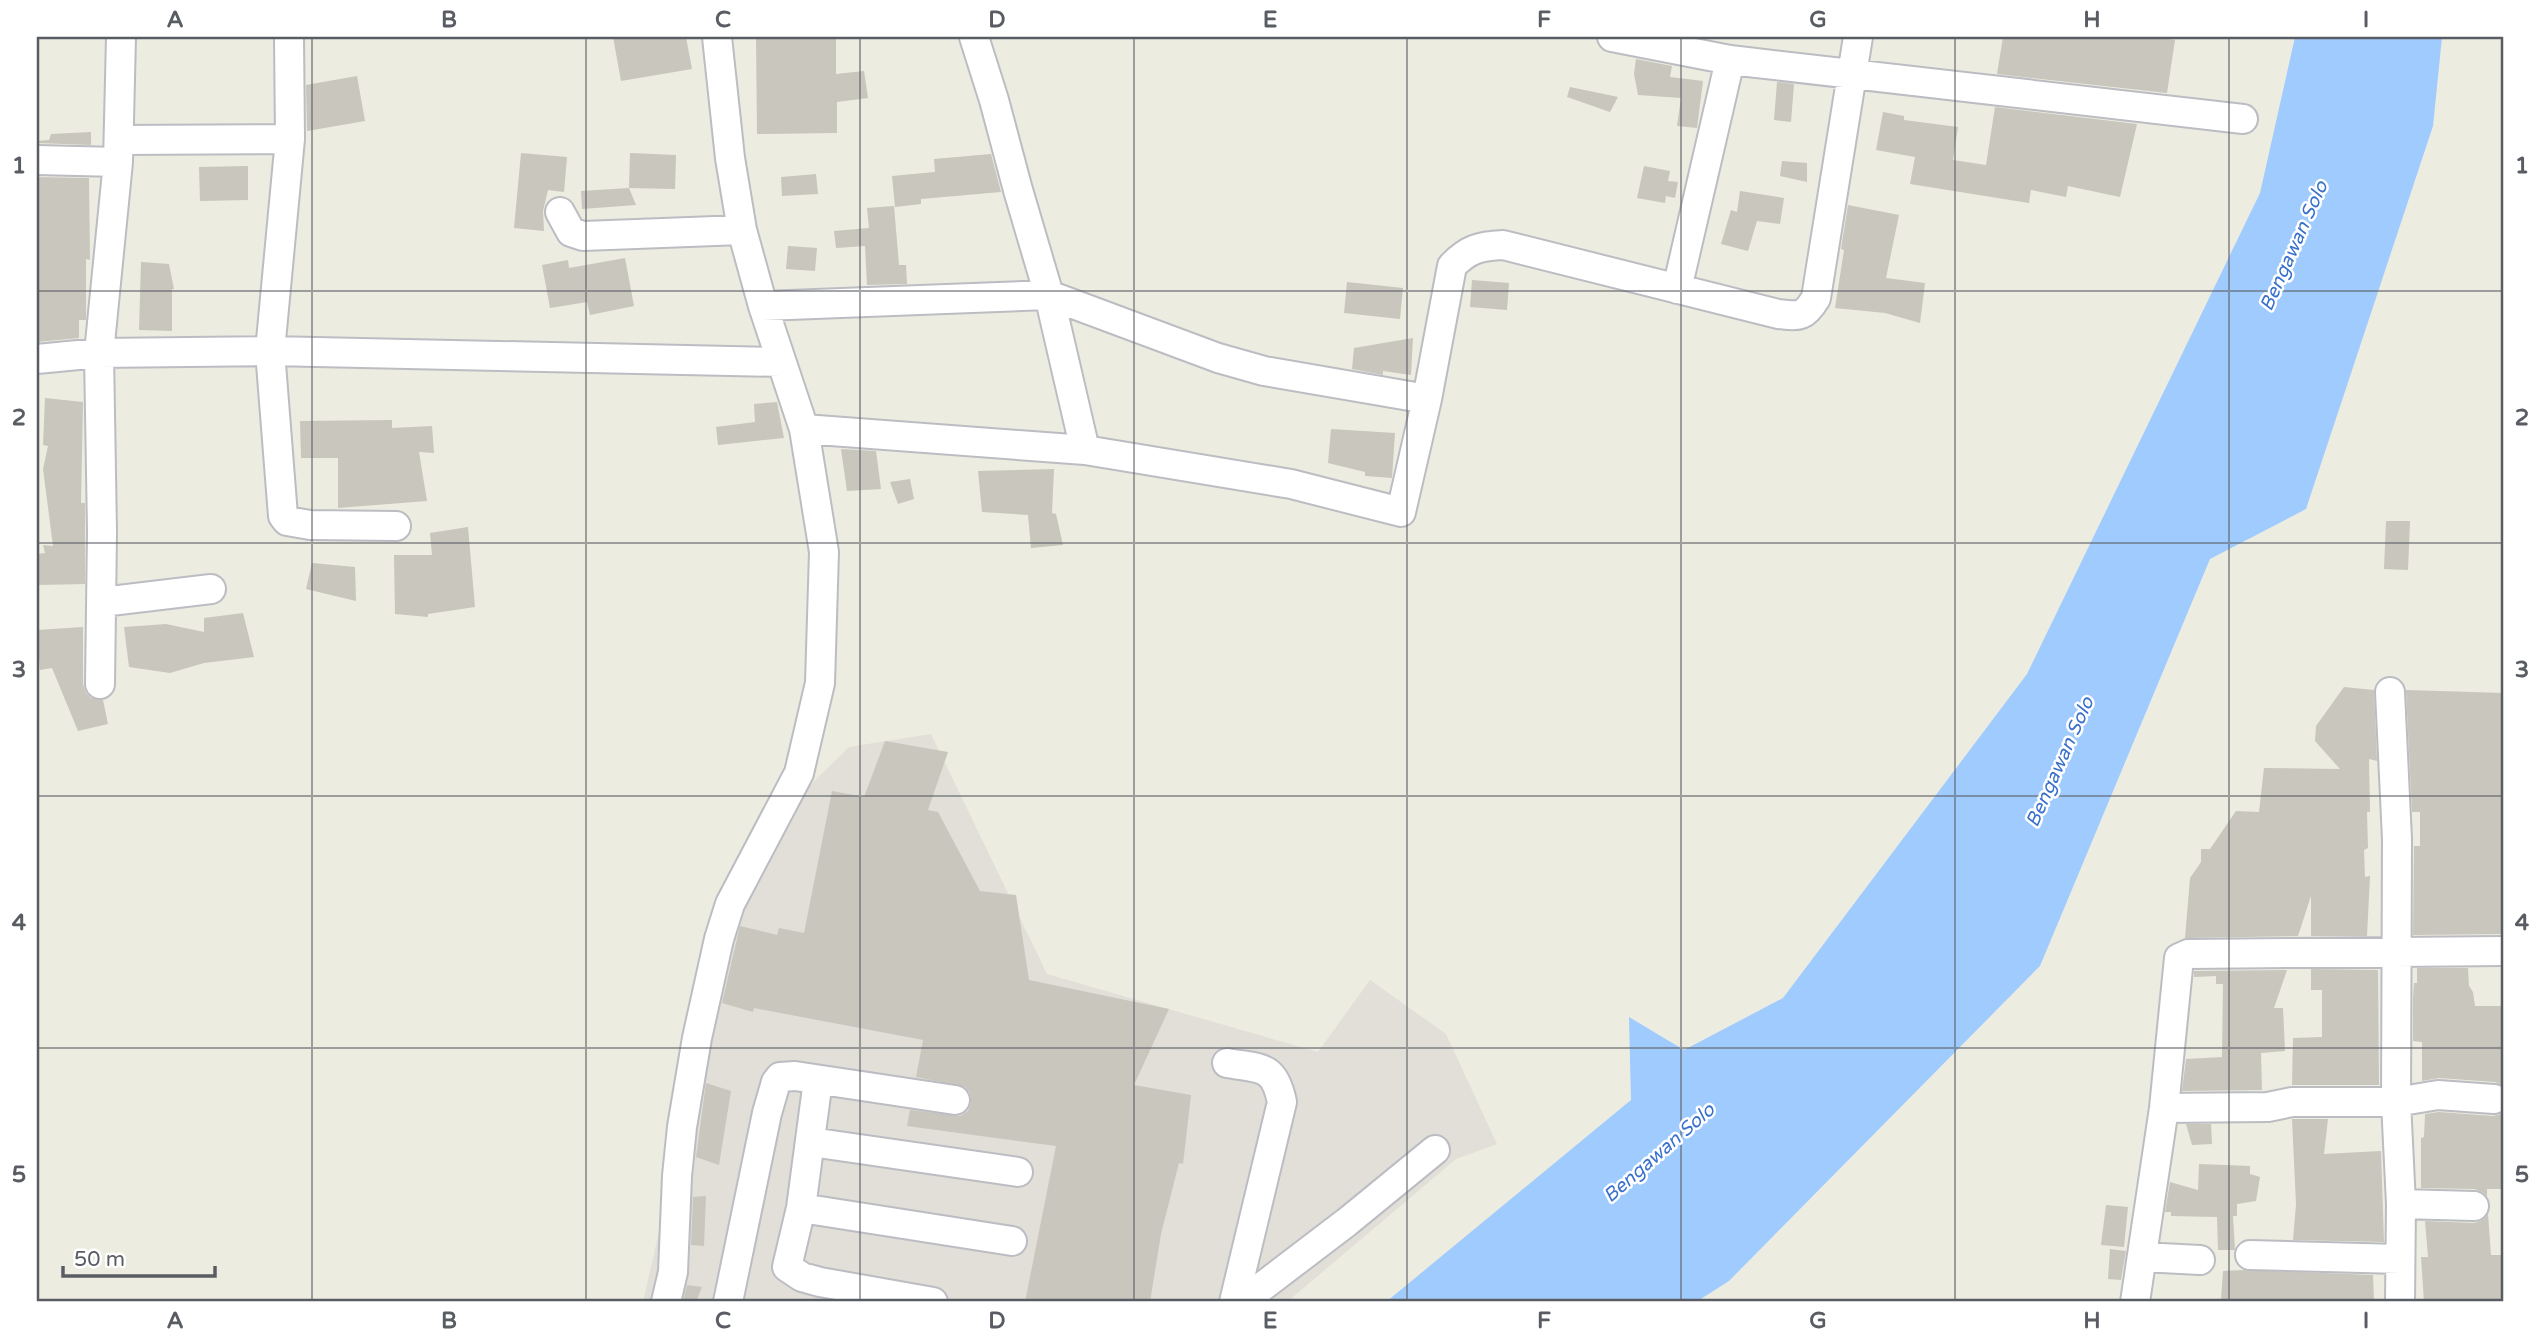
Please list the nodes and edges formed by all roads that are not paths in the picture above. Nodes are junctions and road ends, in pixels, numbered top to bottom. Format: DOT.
graph roads {
  1 [pos="121,37"];
  2 [pos="289,37"];
  3 [pos="717,37"];
  4 [pos="974,37"];
  5 [pos="1612,37"];
  6 [pos="1858,37"];
  7 [pos="1730,60"];
  8 [pos="1853,74"];
  9 [pos="2243,119"];
  10 [pos="290,139"];
  11 [pos="119,151"];
  12 [pos="37,160"];
  13 [pos="560,212"];
  14 [pos="743,230"];
  15 [pos="1677,289"];
  16 [pos="1049,295"];
  17 [pos="763,306"];
  18 [pos="270,351"];
  19 [pos="99,353"];
  20 [pos="781,362"];
  21 [pos="38,364"];
  22 [pos="1427,400"];
  23 [pos="804,429"];
  24 [pos="1085,450"];
  25 [pos="397,526"];
  26 [pos="211,589"];
  27 [pos="102,602"];
  28 [pos="100,684"];
  29 [pos="2390,692"];
  30 [pos="2504,951"];
  31 [pos="2396,953"];
  32 [pos="1227,1063"];
  33 [pos="818,1080"];
  34 [pos="2494,1099"];
  35 [pos="955,1100"];
  36 [pos="2396,1102"];
  37 [pos="2164,1108"];
  38 [pos="811,1142"];
  39 [pos="1435,1150"];
  40 [pos="1018,1172"];
  41 [pos="2401,1204"];
  42 [pos="2474,1206"];
  43 [pos="801,1208"];
  44 [pos="1012,1241"];
  45 [pos="2250,1255"];
  46 [pos="2142,1257"];
  47 [pos="2400,1259"];
  48 [pos="2200,1260"];
  49 [pos="666,1302"];
  50 [pos="728,1302"];
  51 [pos="933,1302"];
  52 [pos="1234,1302"];
  53 [pos="1241,1302"];
  54 [pos="2135,1302"];
  55 [pos="2400,1302"];
  1 -- 11 [label="street"];
  2 -- 10 [label="street"];
  3 -- 14 [label="street"];
  4 -- 16 [label="street"];
  5 -- 7 [label="street"];
  6 -- 8 [label="street"];
  7 -- 8 [label="street"];
  7 -- 15 [label="street"];
  8 -- 9 [label="street"];
  8 -- 15 [label="street"];
  10 -- 11 [label="street"];
  10 -- 18 [label="street"];
  11 -- 12 [label="street"];
  11 -- 19 [label="street"];
  13 -- 14 [label="street"];
  14 -- 17 [label="street"];
  15 -- 22 [label="street"];
  16 -- 17 [label="street"];
  16 -- 22 [label="street"];
  16 -- 24 [label="street"];
  17 -- 20 [label="street"];
  18 -- 19 [label="street"];
  18 -- 20 [label="street"];
  18 -- 25 [label="street"];
  19 -- 21 [label="street"];
  19 -- 27 [label="street"];
  20 -- 23 [label="street"];
  22 -- 24 [label="street"];
  23 -- 24 [label="street"];
  23 -- 49 [label="street"];
  26 -- 27 [label="street"];
  27 -- 28 [label="street"];
  29 -- 31 [label="street"];
  30 -- 31 [label="street"];
  31 -- 36 [label="street"];
  31 -- 37 [label="street"];
  32 -- 52 [label="street"];
  33 -- 35 [label="street"];
  33 -- 38 [label="street"];
  33 -- 50 [label="street"];
  34 -- 36 [label="street"];
  36 -- 37 [label="street"];
  36 -- 41 [label="street"];
  37 -- 46 [label="street"];
  38 -- 40 [label="street"];
  38 -- 43 [label="street"];
  39 -- 53 [label="street"];
  41 -- 42 [label="street"];
  41 -- 47 [label="street"];
  43 -- 44 [label="street"];
  43 -- 51 [label="street"];
  45 -- 47 [label="street"];
  46 -- 48 [label="street"];
  46 -- 54 [label="street"];
  47 -- 55 [label="street"];
}
